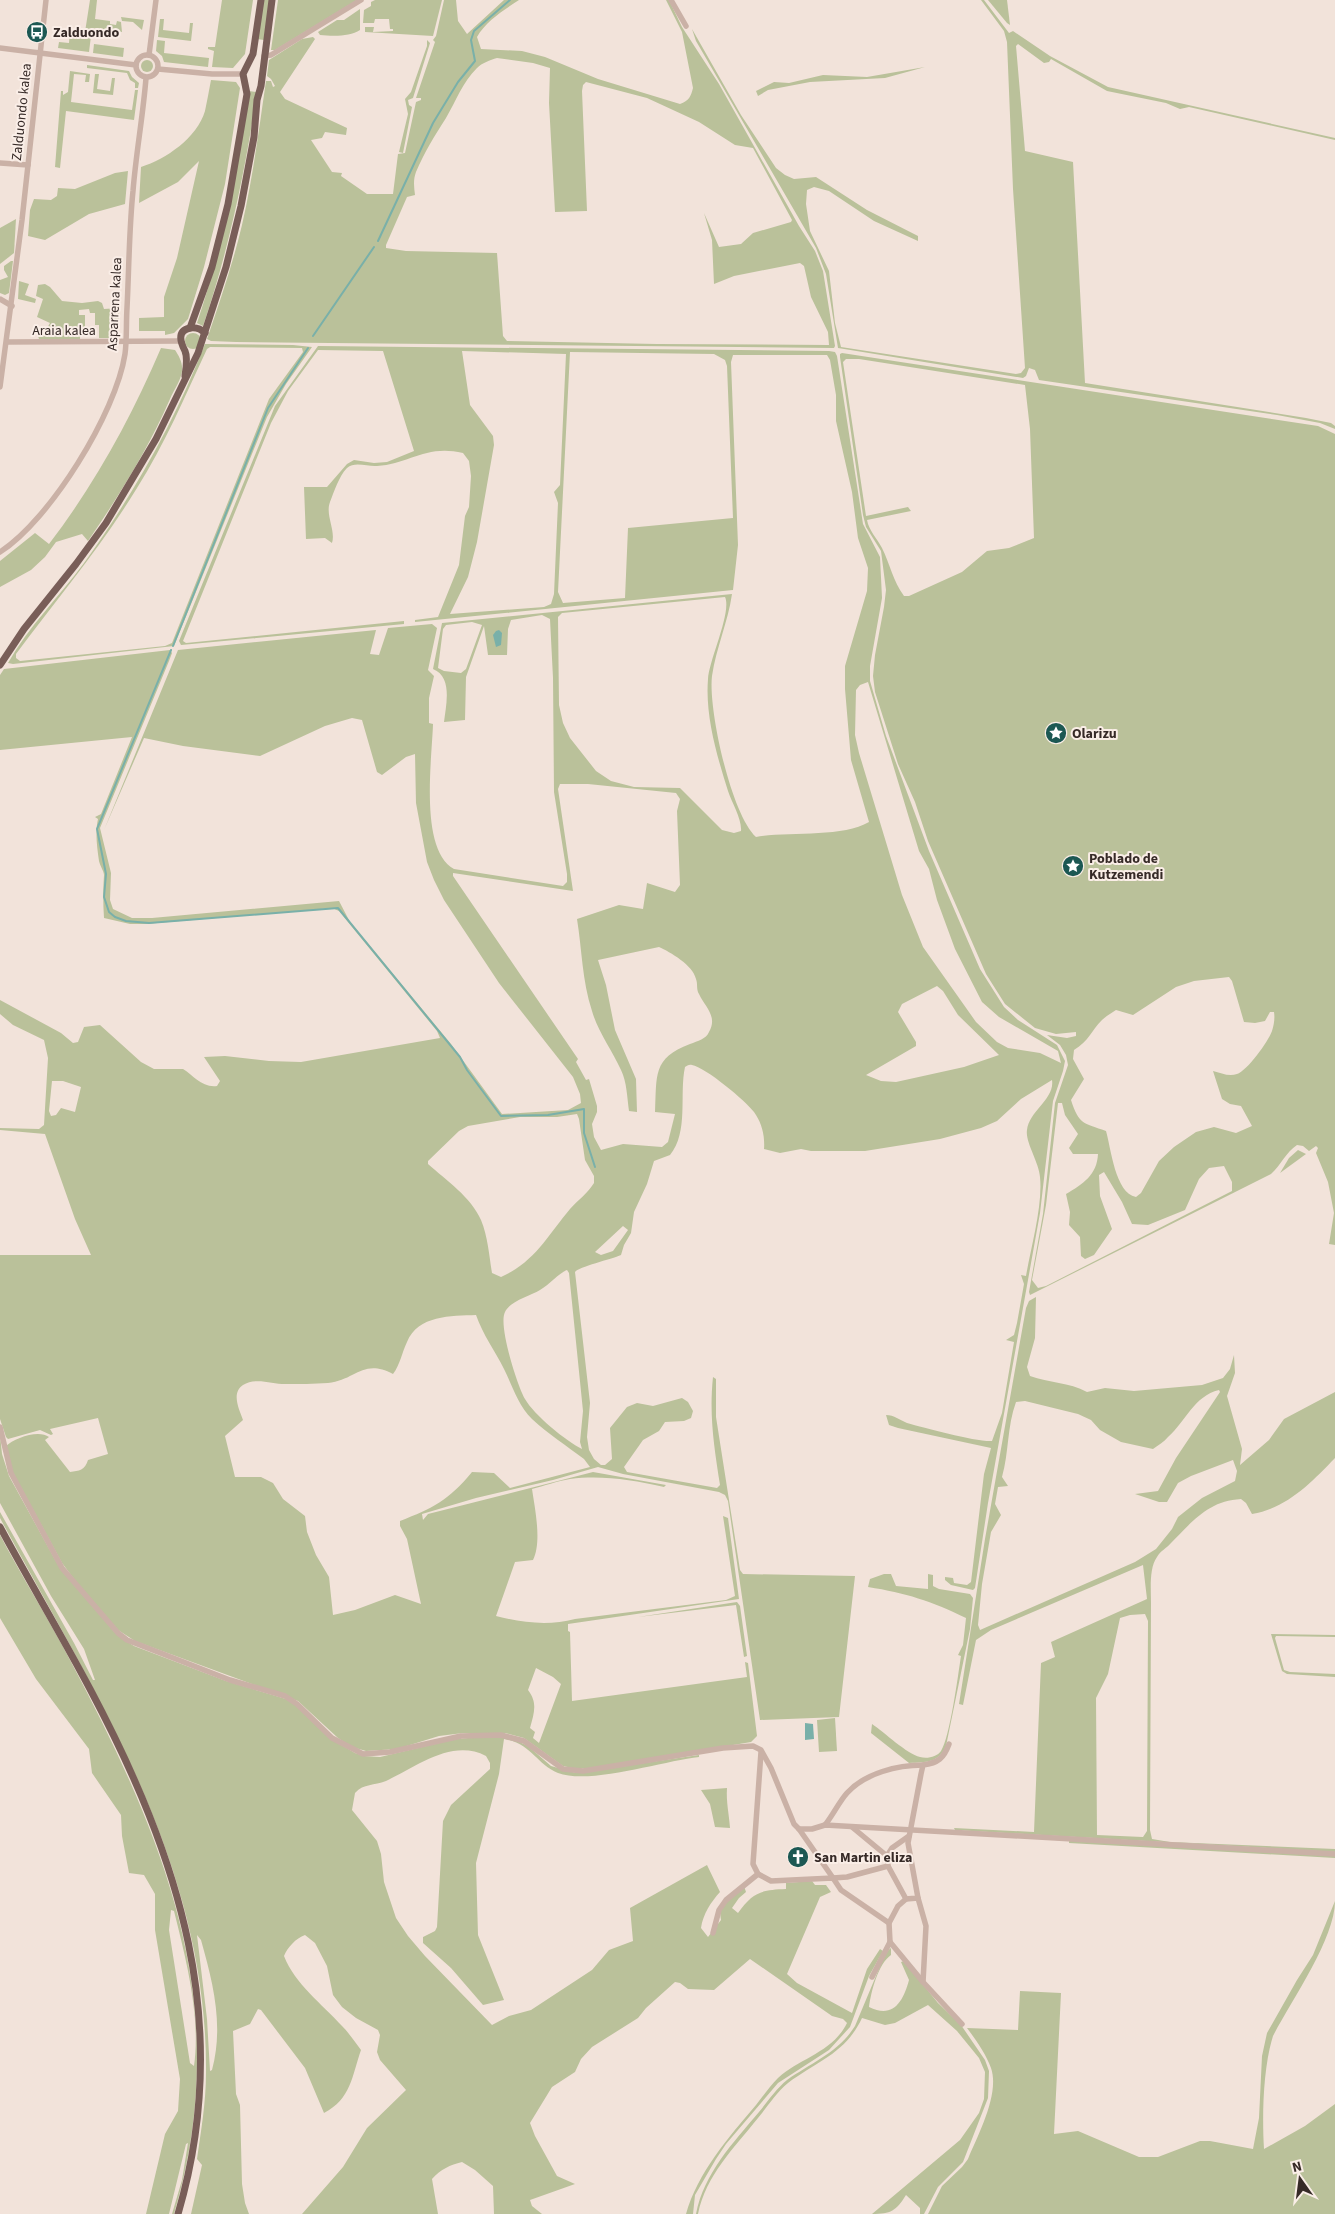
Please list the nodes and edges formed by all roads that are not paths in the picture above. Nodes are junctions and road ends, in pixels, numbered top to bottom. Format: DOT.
graph roads {
  1 [pos="46,0"];
  2 [pos="156,0"];
  3 [pos="260,0"];
  4 [pos="272,0"];
  5 [pos="361,0"];
  6 [pos="671,0"];
  7 [pos="686,26"];
  8 [pos="0,48"];
  9 [pos="39,53"];
  10 [pos="149,55"];
  11 [pos="264,56"];
  12 [pos="250,62"];
  13 [pos="264,64"];
  14 [pos="136,65"];
  15 [pos="158,68"];
  16 [pos="243,74"];
  17 [pos="146,78"];
  18 [pos="246,84"];
  19 [pos="262,86"];
  20 [pos="0,163"];
  21 [pos="28,165"];
  22 [pos="0,299"];
  23 [pos="12,306"];
  24 [pos="190,328"];
  25 [pos="204,333"];
  26 [pos="180,341"];
  27 [pos="8,342"];
  28 [pos="126,342"];
  29 [pos="185,351"];
  30 [pos="198,353"];
  31 [pos="185,379"];
  32 [pos="0,387"];
  33 [pos="0,552"];
  34 [pos="0,664"];
  35 [pos="0,1427"];
  36 [pos="0,1527"];
  37 [pos="949,1744"];
  38 [pos="761,1750"];
  39 [pos="923,1765"];
  40 [pos="825,1825"];
  41 [pos="852,1827"];
  42 [pos="912,1828"];
  43 [pos="799,1829"];
  44 [pos="909,1836"];
  45 [pos="1335,1854"];
  46 [pos="887,1856"];
  47 [pos="888,1866"];
  48 [pos="758,1874"];
  49 [pos="833,1878"];
  50 [pos="918,1898"];
  51 [pos="906,1899"];
  52 [pos="889,1923"];
  53 [pos="712,1934"];
  54 [pos="890,1942"];
  55 [pos="872,1977"];
  56 [pos="923,1982"];
  57 [pos="962,2024"];
  58 [pos="178,2214"];
  1 -- 9 [label="street, Zalduondo kalea"];
  2 -- 10 [label="street"];
  3 -- 12 [label="main road"];
  4 -- 11 [label="main road"];
  5 -- 11 [label="street"];
  6 -- 7 [label="street"];
  8 -- 9 [label="street"];
  9 -- 14 [label="street"];
  9 -- 21 [label="street, Zalduondo kalea"];
  10 -- 14 [label="street"];
  10 -- 15 [label="street"];
  11 -- 13 [label="main road"];
  12 -- 13 [label="main road"];
  12 -- 16 [label="main road"];
  13 -- 19 [label="main road"];
  14 -- 17 [label="street"];
  15 -- 16 [label="street"];
  15 -- 17 [label="street"];
  16 -- 18 [label="main road"];
  17 -- 28 [label="street, Asparrena kalea"];
  18 -- 19 [label="main road"];
  18 -- 24 [label="main road"];
  19 -- 25 [label="main road"];
  20 -- 21 [label="street"];
  21 -- 23 [label="street, Zalduondo kalea"];
  22 -- 23 [label="street"];
  23 -- 27 [label="street, Zalduondo kalea"];
  24 -- 25 [label="main road"];
  24 -- 26 [label="main road"];
  25 -- 30 [label="main road"];
  26 -- 28 [label="street, Araia kalea"];
  26 -- 29 [label="main road"];
  27 -- 28 [label="street, Araia kalea"];
  27 -- 32 [label="street, Zalduondo kalea"];
  28 -- 33 [label="street, Asparrena kalea"];
  29 -- 30 [label="main road"];
  29 -- 31 [label="main road"];
  30 -- 31 [label="main road"];
  31 -- 34 [label="main road"];
  35 -- 38 [label="street"];
  36 -- 58 [label="main road"];
  37 -- 39 [label="street"];
  38 -- 43 [label="street"];
  38 -- 48 [label="street"];
  39 -- 40 [label="street"];
  39 -- 42 [label="street"];
  40 -- 41 [label="street"];
  40 -- 43 [label="street"];
  41 -- 42 [label="street"];
  41 -- 46 [label="street"];
  42 -- 44 [label="street"];
  42 -- 45 [label="street"];
  43 -- 49 [label="street"];
  44 -- 46 [label="street"];
  44 -- 50 [label="street"];
  46 -- 47 [label="street"];
  47 -- 49 [label="street"];
  47 -- 51 [label="street"];
  48 -- 49 [label="street"];
  48 -- 53 [label="street"];
  49 -- 52 [label="street"];
  50 -- 51 [label="street"];
  50 -- 56 [label="street"];
  51 -- 52 [label="street"];
  52 -- 54 [label="street"];
  54 -- 55 [label="street"];
  54 -- 56 [label="street"];
  56 -- 57 [label="street"];
}
